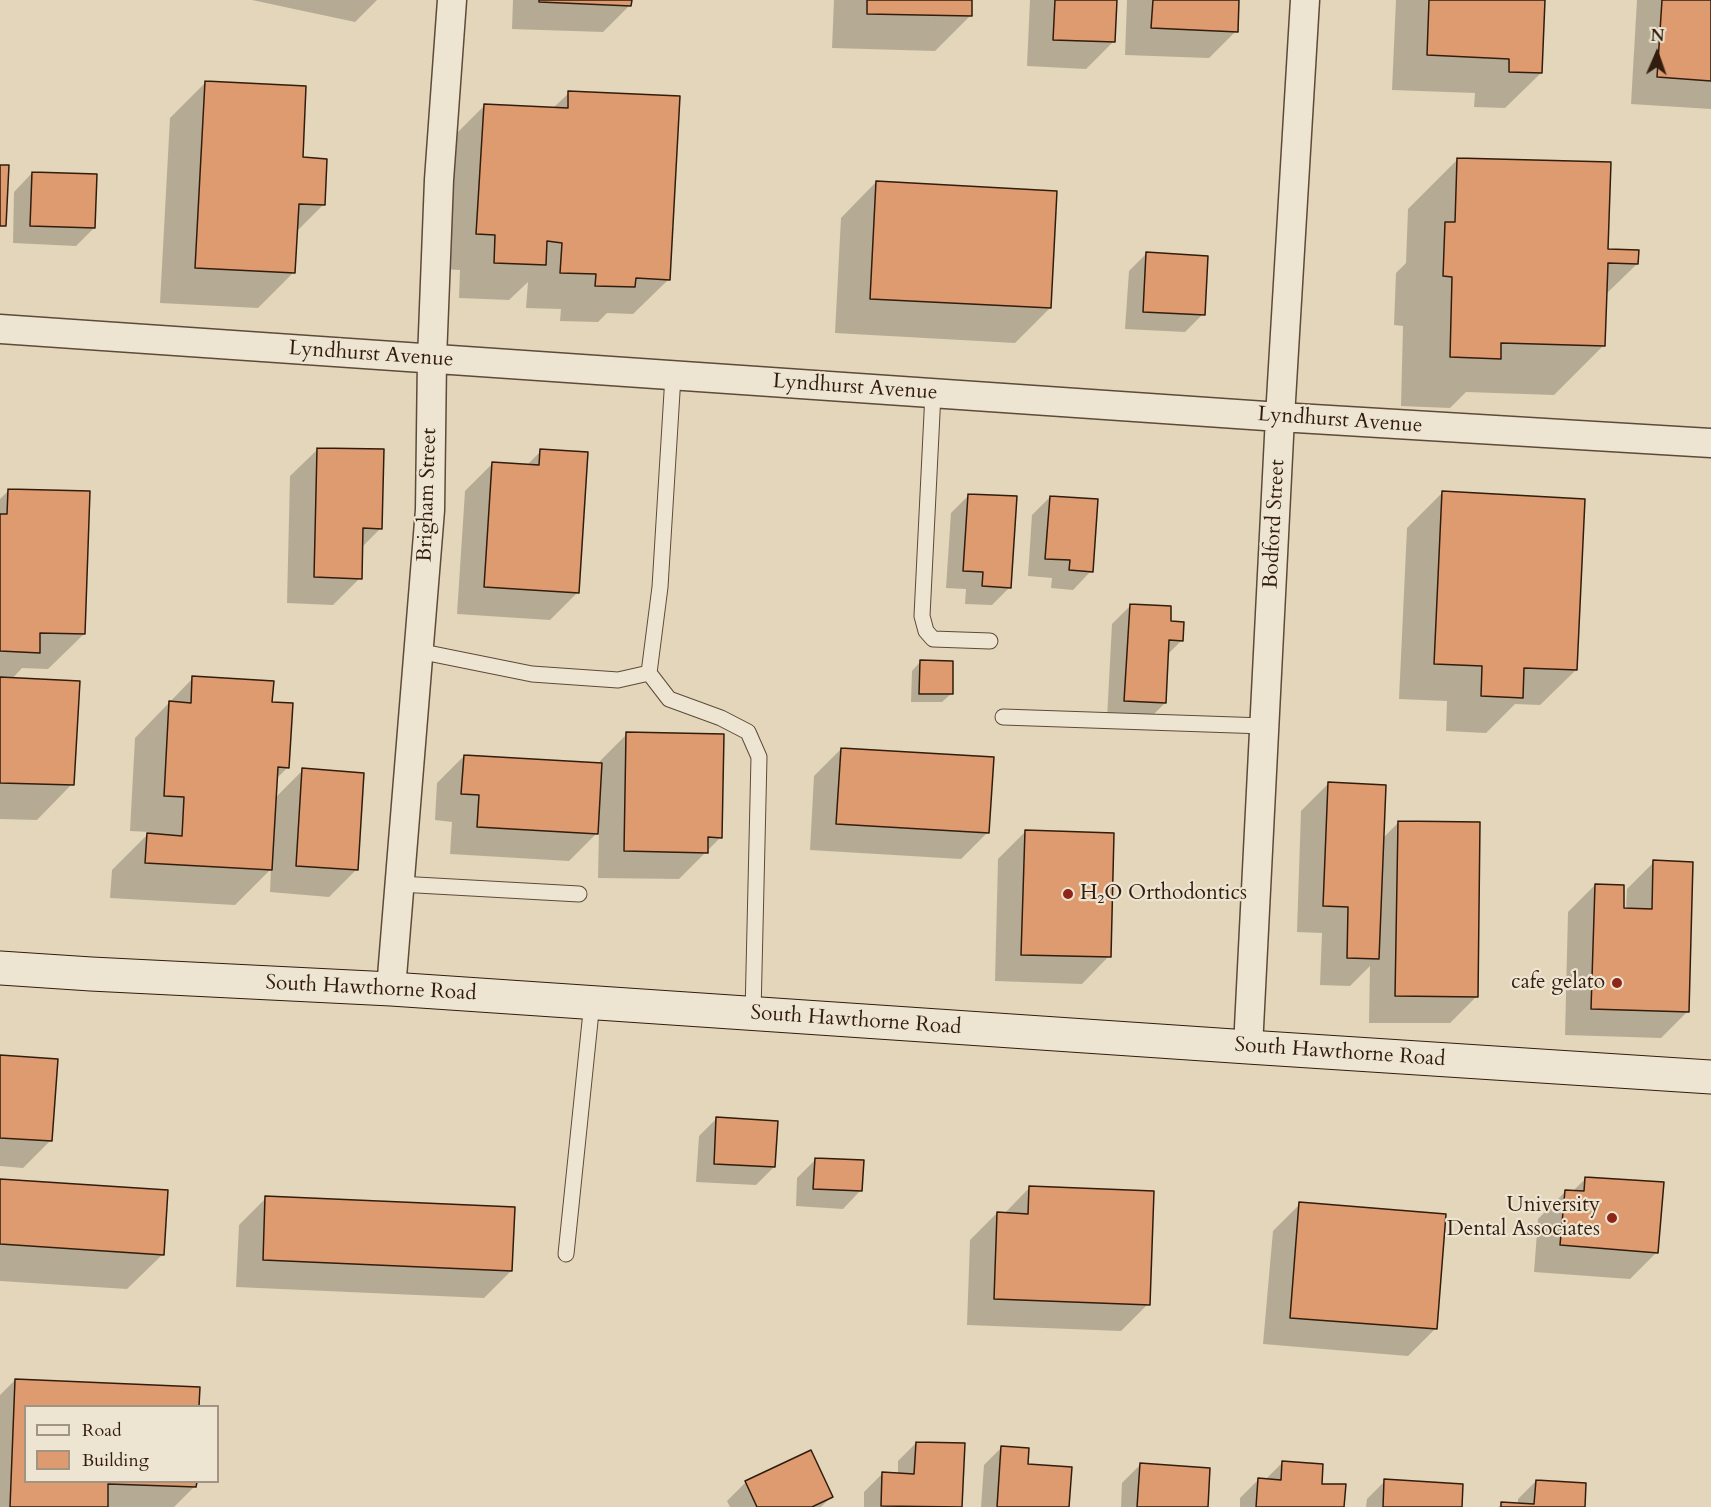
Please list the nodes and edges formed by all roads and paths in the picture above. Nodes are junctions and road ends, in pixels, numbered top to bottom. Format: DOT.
graph roads {
  1 [pos="452,0"];
  2 [pos="1305,0"];
  3 [pos="0,329"];
  4 [pos="432,359"];
  5 [pos="673,376"];
  6 [pos="933,393"];
  7 [pos="1280,417"];
  8 [pos="1711,443"];
  9 [pos="990,641"];
  10 [pos="418,651"];
  11 [pos="649,673"];
  12 [pos="1004,717"];
  13 [pos="1264,726"];
  14 [pos="399,884"];
  15 [pos="579,894"];
  16 [pos="0,968"];
  17 [pos="391,989"];
  18 [pos="592,1002"];
  19 [pos="753,1014"];
  20 [pos="1248,1047"];
  21 [pos="1711,1077"];
  22 [pos="566,1254"];
  1 -- 4 [label="street, Brigham Street"];
  2 -- 7 [label="street, Bodford Street"];
  3 -- 4 [label="street, Lyndhurst Avenue"];
  4 -- 5 [label="street, Lyndhurst Avenue"];
  4 -- 10 [label="street, Brigham Street"];
  5 -- 6 [label="street, Lyndhurst Avenue"];
  5 -- 11 [label="lane"];
  6 -- 7 [label="street, Lyndhurst Avenue"];
  6 -- 9 [label="lane"];
  7 -- 8 [label="street, Lyndhurst Avenue"];
  7 -- 13 [label="street, Bodford Street"];
  10 -- 11 [label="lane"];
  10 -- 14 [label="street, Brigham Street"];
  11 -- 19 [label="lane"];
  12 -- 13 [label="lane"];
  13 -- 20 [label="street, Bodford Street"];
  14 -- 15 [label="lane"];
  14 -- 17 [label="street, Brigham Street"];
  16 -- 17 [label="main road, South Hawthorne Road"];
  17 -- 18 [label="main road, South Hawthorne Road"];
  18 -- 19 [label="main road, South Hawthorne Road"];
  18 -- 22 [label="lane"];
  19 -- 20 [label="main road, South Hawthorne Road"];
  20 -- 21 [label="main road, South Hawthorne Road"];
}
